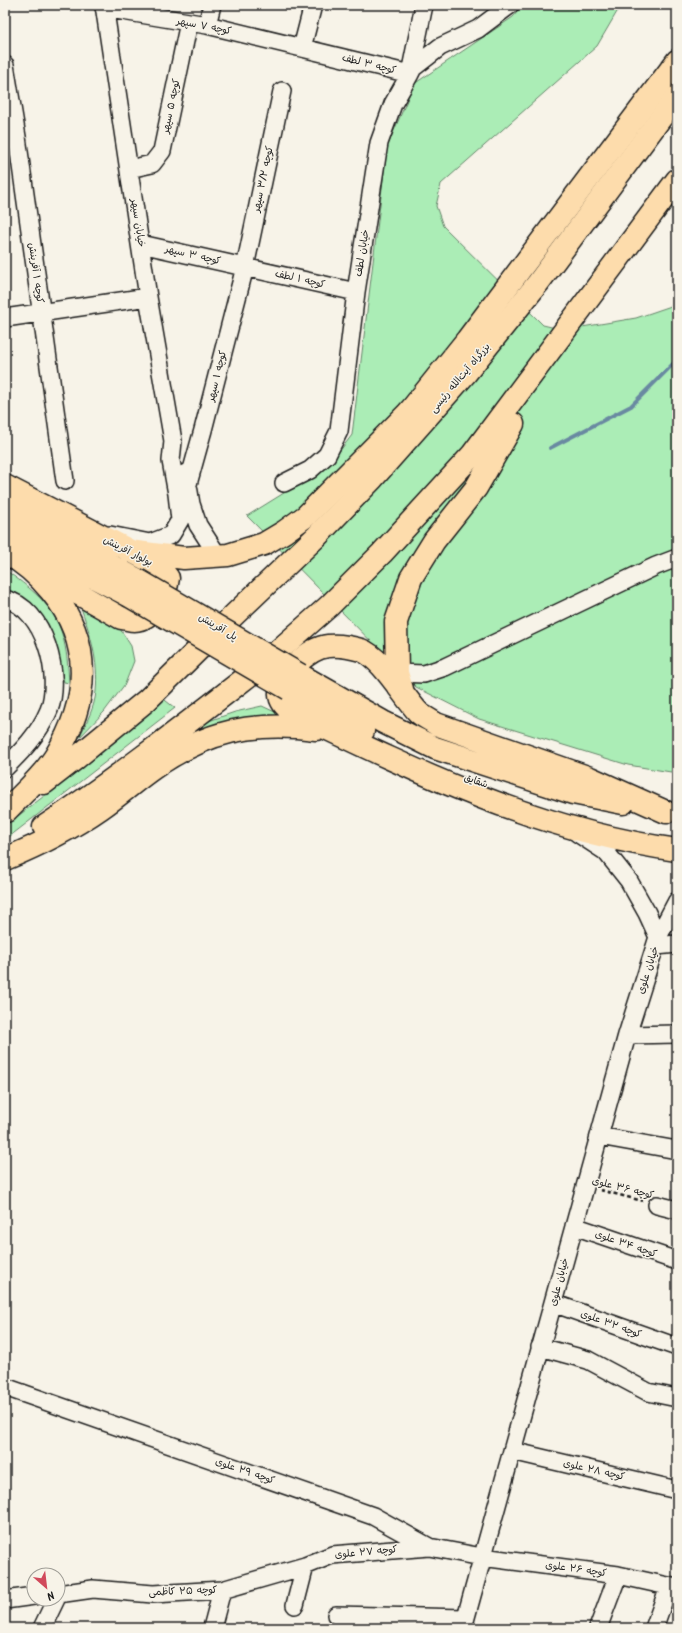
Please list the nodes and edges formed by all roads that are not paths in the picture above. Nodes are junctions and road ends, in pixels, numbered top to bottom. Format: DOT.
graph roads {
  1 [pos="212,5"];
  2 [pos="312,5"];
  3 [pos="424,5"];
  4 [pos="510,5"];
  5 [pos="104,7"];
  6 [pos="189,22"];
  7 [pos="207,25"];
  8 [pos="302,48"];
  9 [pos="677,61"];
  10 [pos="5,65"];
  11 [pos="410,74"];
  12 [pos="282,90"];
  13 [pos="677,96"];
  14 [pos="11,138"];
  15 [pos="129,169"];
  16 [pos="677,180"];
  17 [pos="141,244"];
  18 [pos="245,267"];
  19 [pos="356,292"];
  20 [pos="148,296"];
  21 [pos="42,312"];
  22 [pos="5,318"];
  23 [pos="466,374"];
  24 [pos="533,374"];
  25 [pos="410,411"];
  26 [pos="173,441"];
  27 [pos="65,481"];
  28 [pos="284,483"];
  29 [pos="188,484"];
  30 [pos="5,486"];
  31 [pos="5,509"];
  32 [pos="5,531"];
  33 [pos="90,531"];
  34 [pos="129,550"];
  35 [pos="218,556"];
  36 [pos="13,557"];
  37 [pos="677,558"];
  38 [pos="132,587"];
  39 [pos="5,599"];
  40 [pos="397,673"];
  41 [pos="295,682"];
  42 [pos="405,697"];
  43 [pos="330,731"];
  44 [pos="5,768"];
  45 [pos="5,811"];
  46 [pos="671,813"];
  47 [pos="569,828"];
  48 [pos="677,838"];
  49 [pos="677,850"];
  50 [pos="5,854"];
  51 [pos="5,859"];
  52 [pos="677,901"];
  53 [pos="657,941"];
  54 [pos="677,944"];
  55 [pos="677,1034"];
  56 [pos="627,1035"];
  57 [pos="599,1136"];
  58 [pos="677,1150"];
  59 [pos="657,1205"];
  60 [pos="677,1210"];
  61 [pos="574,1226"];
  62 [pos="677,1262"];
  63 [pos="553,1303"];
  64 [pos="673,1346"];
  65 [pos="540,1348"];
  66 [pos="5,1386"];
  67 [pos="677,1398"];
  68 [pos="512,1451"];
  69 [pos="677,1490"];
  70 [pos="429,1547"];
  71 [pos="482,1557"];
  72 [pos="305,1566"];
  73 [pos="618,1575"];
  74 [pos="673,1587"];
  75 [pos="222,1590"];
  76 [pos="66,1594"];
  77 [pos="26,1597"];
  78 [pos="5,1600"];
  79 [pos="295,1605"];
  80 [pos="52,1607"];
  81 [pos="336,1615"];
  82 [pos="464,1623"];
  83 [pos="42,1628"];
  84 [pos="212,1628"];
  85 [pos="598,1628"];
  86 [pos="654,1628"];
  1 -- 7 [label="street"];
  2 -- 8 [label="street"];
  3 -- 11 [label="street, خیابان لطف"];
  4 -- 11 [label="street, کوچه ۳ لطف"];
  5 -- 6 [label="street, کوچه ۷ سپهر"];
  5 -- 15 [label="street, خیابان سپهر"];
  6 -- 7 [label="street, کوچه ۷ سپهر"];
  6 -- 15 [label="street, کوچه ۵ سپهر"];
  7 -- 8 [label="street, کوچه ۷ سپهر"];
  8 -- 11 [label="street, کوچه ۳ لطف"];
  9 -- 25 [label="main road"];
  10 -- 14 [label="street, کوچه ۱ آفرینش"];
  11 -- 19 [label="street, خیابان لطف"];
  12 -- 18 [label="street, کوچه ۳/۲ سپهر"];
  13 -- 23 [label="main road, بزرگراه آیت‌الله رئیسی"];
  14 -- 21 [label="street, کوچه ۱ آفرینش"];
  15 -- 17 [label="street, خیابان سپهر"];
  16 -- 24 [label="main road"];
  17 -- 18 [label="street, کوچه ۳ سپهر"];
  17 -- 20 [label="street, خیابان سپهر"];
  18 -- 19 [label="street, کوچه ۱ لطف"];
  18 -- 29 [label="street, کوچه ۱ سپهر"];
  19 -- 28 [label="street, خیابان لطف"];
  20 -- 21 [label="street"];
  20 -- 26 [label="street, خیابان سپهر"];
  21 -- 22 [label="street"];
  21 -- 27 [label="street, کوچه ۱ آفرینش"];
  23 -- 25 [label="main road"];
  23 -- 45 [label="main road, بزرگراه آیت‌الله رئیسی"];
  24 -- 40 [label="main road"];
  24 -- 50 [label="main road"];
  25 -- 35 [label="main road"];
  26 -- 29 [label="street, خیابان سپهر"];
  26 -- 33 [label="street, خیابان سپهر"];
  29 -- 35 [label="street, خیابان سپهر"];
  30 -- 33 [label="main road, بولوار آفرینش"];
  31 -- 38 [label="main road, بولوار آفرینش"];
  32 -- 38 [label="main road"];
  33 -- 34 [label="main road, بولوار آفرینش"];
  34 -- 35 [label="main road"];
  34 -- 36 [label="main road, بولوار آفرینش"];
  36 -- 45 [label="main road"];
  37 -- 40 [label="street"];
  38 -- 41 [label="main road, پل آفرینش, bridge"];
  39 -- 44 [label="street"];
  40 -- 42 [label="main road"];
  41 -- 46 [label="main road, شقایق"];
  41 -- 48 [label="main road, شقایق"];
  42 -- 43 [label="main road"];
  42 -- 46 [label="main road"];
  43 -- 47 [label="main road"];
  43 -- 51 [label="main road"];
  47 -- 49 [label="main road"];
  47 -- 53 [label="street"];
  52 -- 53 [label="street, خیابان علوی"];
  53 -- 54 [label="street"];
  53 -- 56 [label="street, خیابان علوی"];
  55 -- 56 [label="street"];
  56 -- 57 [label="street, خیابان علوی"];
  57 -- 58 [label="street"];
  57 -- 61 [label="street, خیابان علوی"];
  59 -- 60 [label="street"];
  61 -- 62 [label="street, کوچه ۳۴ علوی"];
  61 -- 63 [label="street, خیابان علوی"];
  63 -- 64 [label="street, کوچه ۳۲ علوی"];
  63 -- 65 [label="street, خیابان علوی"];
  65 -- 67 [label="street"];
  65 -- 68 [label="street, خیابان علوی"];
  66 -- 70 [label="street, کوچه ۲۹ علوی"];
  68 -- 69 [label="street, کوچه ۲۸ علوی"];
  68 -- 71 [label="street, خیابان علوی"];
  70 -- 71 [label="street, کوچه ۲۹ علوی"];
  70 -- 72 [label="street, کوچه ۲۷ علوی"];
  71 -- 73 [label="street, کوچه ۲۶ علوی"];
  71 -- 82 [label="street, خیابان علوی"];
  72 -- 75 [label="street, کوچه ۲۵ کاظمی"];
  72 -- 79 [label="street"];
  73 -- 74 [label="street, کوچه ۲۶ علوی"];
  73 -- 85 [label="street"];
  74 -- 86 [label="street"];
  75 -- 76 [label="street, کوچه ۲۵ کاظمی"];
  75 -- 84 [label="street"];
  77 -- 78 [label="street"];
  80 -- 83 [label="street"];
  81 -- 82 [label="street"];
}
